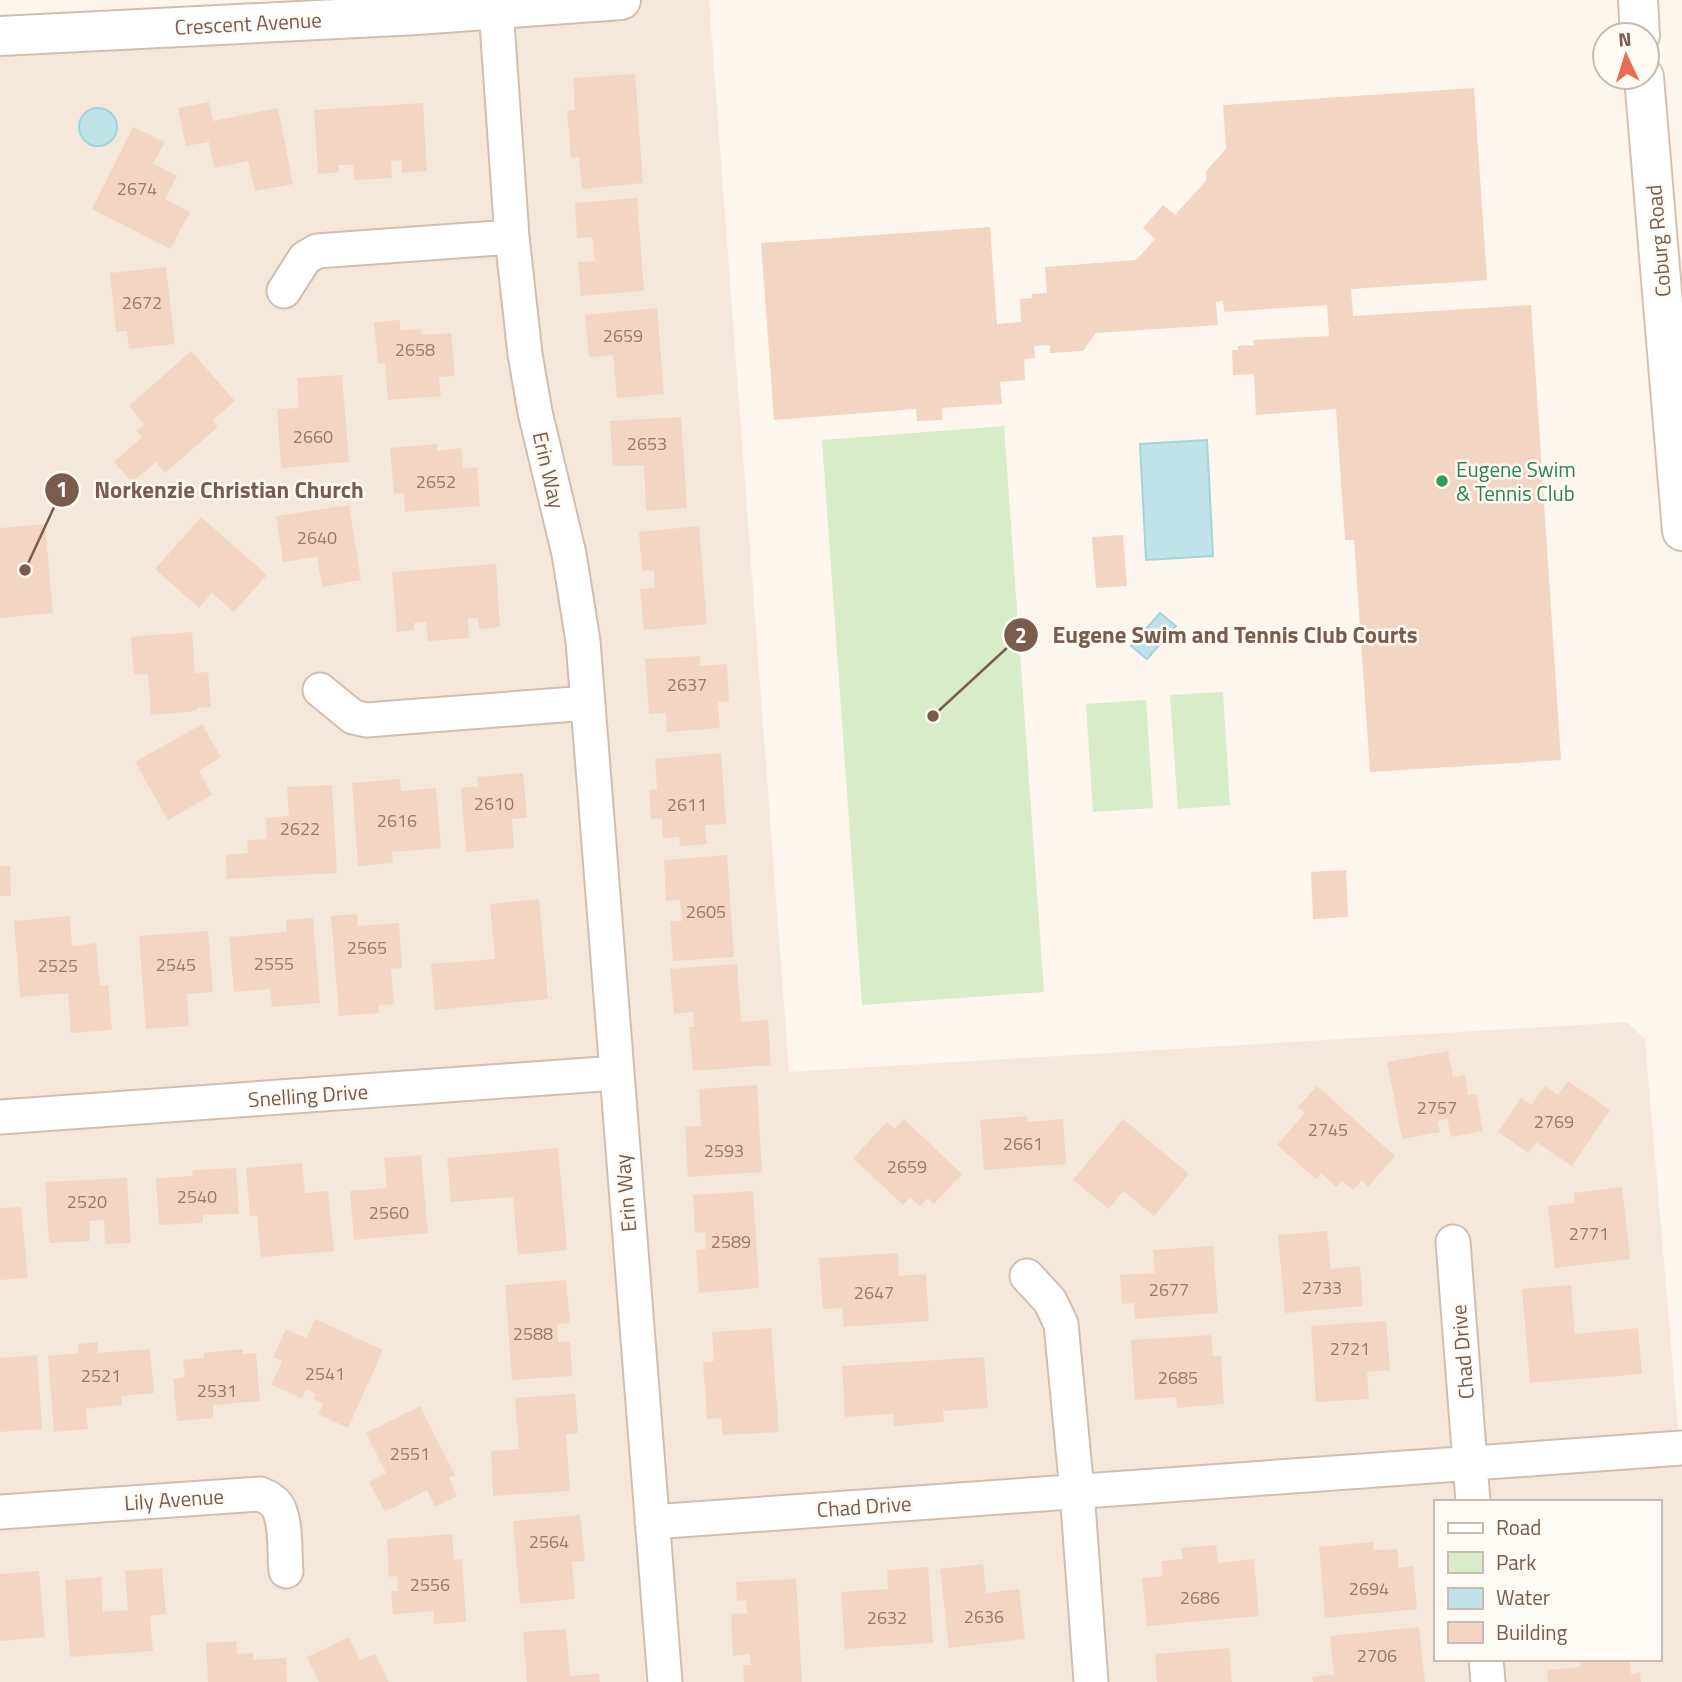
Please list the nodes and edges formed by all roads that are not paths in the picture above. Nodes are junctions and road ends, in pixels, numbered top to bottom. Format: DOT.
graph roads {
  1 [pos="621,0"];
  2 [pos="1637,0"];
  3 [pos="496,9"];
  4 [pos="1639,21"];
  5 [pos="0,36"];
  6 [pos="1645,91"];
  7 [pos="512,237"];
  8 [pos="284,291"];
  9 [pos="1682,531"];
  10 [pos="320,690"];
  11 [pos="588,703"];
  12 [pos="616,1073"];
  13 [pos="0,1117"];
  14 [pos="1453,1242"];
  15 [pos="1027,1276"];
  16 [pos="1682,1448"];
  17 [pos="1470,1462"];
  18 [pos="1077,1491"];
  19 [pos="1473,1500"];
  20 [pos="0,1511"];
  21 [pos="652,1522"];
  22 [pos="286,1571"];
  23 [pos="1486,1661"];
  24 [pos="665,1682"];
  25 [pos="1091,1682"];
  26 [pos="1488,1682"];
  1 -- 3 [label="street, Crescent Avenue"];
  2 -- 4 [label="street"];
  3 -- 5 [label="street, Crescent Avenue"];
  3 -- 7 [label="street, Erin Way"];
  6 -- 9 [label="street, Coburg Road"];
  7 -- 8 [label="street"];
  7 -- 11 [label="street, Erin Way"];
  10 -- 11 [label="street"];
  11 -- 12 [label="street, Erin Way"];
  12 -- 13 [label="street, Snelling Drive"];
  12 -- 21 [label="street, Erin Way"];
  14 -- 17 [label="street, Chad Drive"];
  15 -- 18 [label="street"];
  16 -- 17 [label="street, Chad Drive"];
  17 -- 18 [label="street, Chad Drive"];
  17 -- 19 [label="street, Chad Drive"];
  18 -- 21 [label="street, Chad Drive"];
  18 -- 25 [label="street"];
  20 -- 22 [label="street, Lily Avenue"];
  21 -- 24 [label="street, Erin Way"];
  23 -- 26 [label="street"];
}
